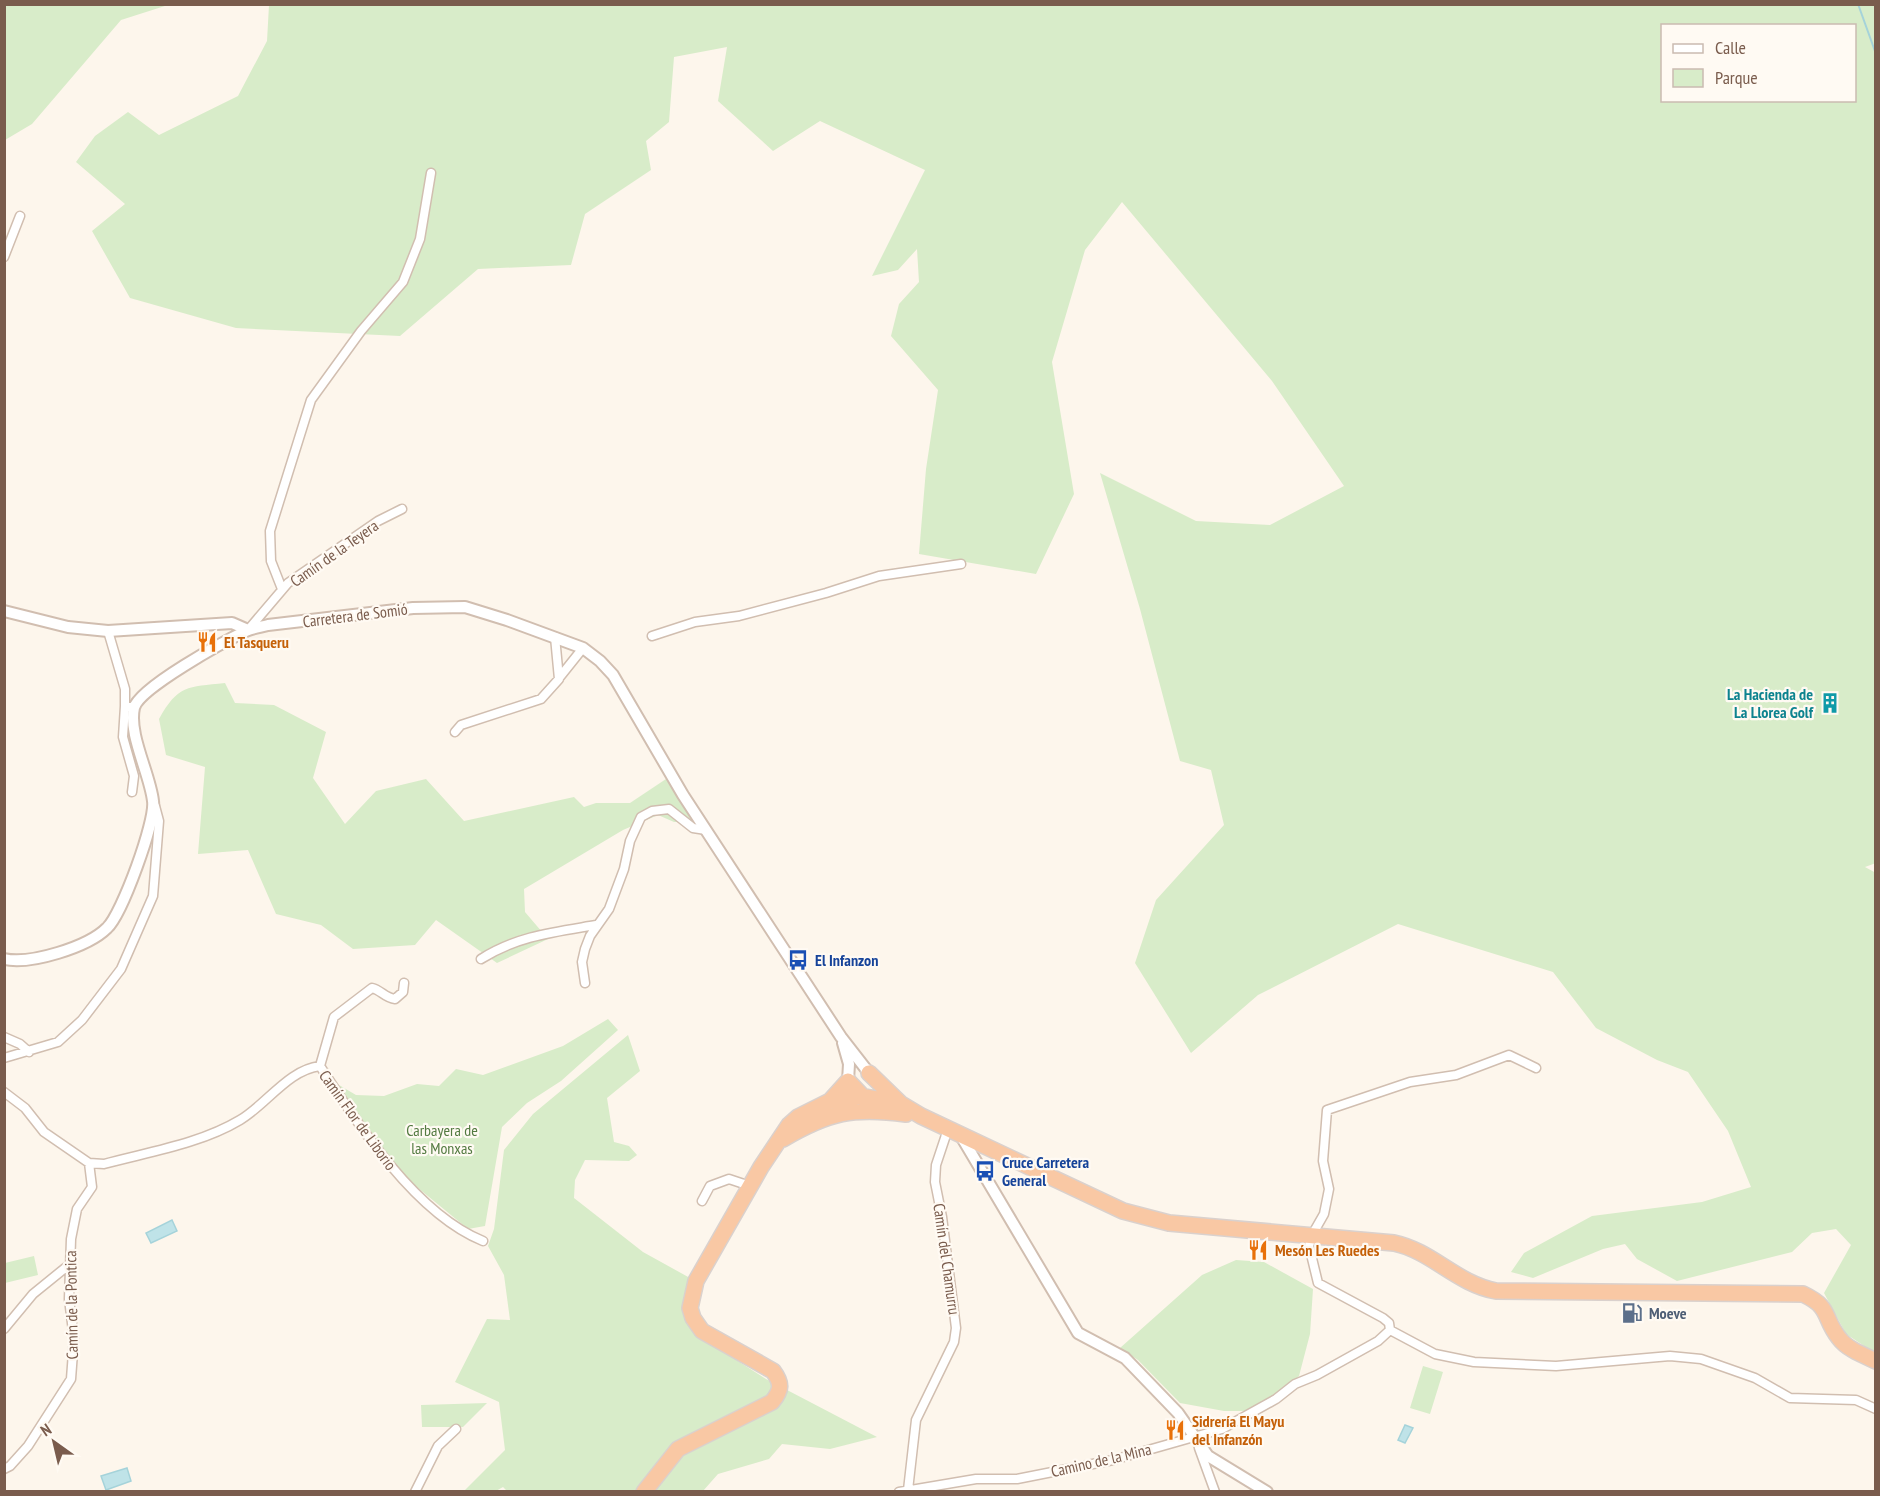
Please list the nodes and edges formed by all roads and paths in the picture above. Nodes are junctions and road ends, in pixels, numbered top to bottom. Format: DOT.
graph roads {
  1 [pos="431,173"];
  2 [pos="20,216"];
  3 [pos="4,257"];
  4 [pos="402,509"];
  5 [pos="961,564"];
  6 [pos="282,589"];
  7 [pos="4,611"];
  8 [pos="248,630"];
  9 [pos="108,631"];
  10 [pos="652,636"];
  11 [pos="555,637"];
  12 [pos="583,648"];
  13 [pos="559,679"];
  14 [pos="129,706"];
  15 [pos="455,732"];
  16 [pos="132,792"];
  17 [pos="154,803"];
  18 [pos="706,830"];
  19 [pos="596,925"];
  20 [pos="4,959"];
  21 [pos="482,959"];
  22 [pos="404,983"];
  23 [pos="585,983"];
  24 [pos="4,1037"];
  25 [pos="841,1037"];
  26 [pos="29,1052"];
  27 [pos="4,1058"];
  28 [pos="320,1066"];
  29 [pos="1536,1068"];
  30 [pos="869,1073"];
  31 [pos="848,1081"];
  32 [pos="4,1092"];
  33 [pos="860,1095"];
  34 [pos="830,1101"];
  35 [pos="901,1104"];
  36 [pos="880,1110"];
  37 [pos="921,1116"];
  38 [pos="817,1119"];
  39 [pos="954,1132"];
  40 [pos="779,1141"];
  41 [pos="90,1163"];
  42 [pos="750,1186"];
  43 [pos="702,1201"];
  44 [pos="1312,1235"];
  45 [pos="483,1241"];
  46 [pos="70,1264"];
  47 [pos="4,1329"];
  48 [pos="1390,1330"];
  49 [pos="1875,1361"];
  50 [pos="1875,1410"];
  51 [pos="456,1429"];
  52 [pos="1195,1436"];
  53 [pos="4,1469"];
  54 [pos="415,1491"];
  55 [pos="644,1491"];
  56 [pos="903,1491"];
  57 [pos="1215,1491"];
  58 [pos="1266,1491"];
  1 -- 6 [label="street"];
  2 -- 3 [label="street"];
  4 -- 6 [label="street, Camín de la Teyera"];
  5 -- 10 [label="street"];
  6 -- 8 [label="street, Camín de la Teyera"];
  7 -- 9 [label="street"];
  8 -- 9 [label="street"];
  8 -- 11 [label="street, Carretera de Somió"];
  8 -- 14 [label="street, Carretera de Somió"];
  9 -- 14 [label="street"];
  11 -- 12 [label="street, Carretera de Somió"];
  11 -- 13 [label="street"];
  12 -- 13 [label="street"];
  12 -- 18 [label="street, Carretera de Somió"];
  13 -- 15 [label="street"];
  14 -- 16 [label="street"];
  14 -- 17 [label="street"];
  17 -- 20 [label="street"];
  17 -- 26 [label="street"];
  18 -- 19 [label="street"];
  18 -- 25 [label="street, Carretera de Somió"];
  19 -- 21 [label="street"];
  19 -- 23 [label="street"];
  22 -- 28 [label="street"];
  24 -- 26 [label="street"];
  25 -- 30 [label="street"];
  25 -- 31 [label="street"];
  26 -- 27 [label="street"];
  28 -- 41 [label="street, Camín Flor de Liborio"];
  28 -- 45 [label="street, Camín Flor de Liborio"];
  29 -- 44 [label="street"];
  30 -- 33 [label="highway"];
  30 -- 35 [label="highway"];
  31 -- 33 [label="highway"];
  31 -- 34 [label="highway"];
  32 -- 41 [label="street"];
  33 -- 34 [label="highway"];
  33 -- 35 [label="highway"];
  33 -- 36 [label="highway"];
  33 -- 38 [label="highway"];
  34 -- 40 [label="highway"];
  35 -- 37 [label="highway"];
  36 -- 37 [label="highway"];
  36 -- 38 [label="highway"];
  37 -- 39 [label="highway"];
  38 -- 40 [label="highway"];
  39 -- 44 [label="highway"];
  39 -- 52 [label="street"];
  39 -- 56 [label="street, Camín del Chamurru"];
  40 -- 42 [label="highway"];
  41 -- 46 [label="street, Camín de la Pontica"];
  42 -- 43 [label="street"];
  42 -- 55 [label="highway"];
  44 -- 48 [label="street"];
  44 -- 49 [label="highway"];
  46 -- 47 [label="street"];
  46 -- 53 [label="street, Camín de la Pontica"];
  48 -- 50 [label="street"];
  48 -- 52 [label="street, Camino de la Mina"];
  51 -- 54 [label="street"];
  52 -- 56 [label="street, Camino de la Mina"];
  52 -- 57 [label="street"];
  52 -- 58 [label="street"];
}
